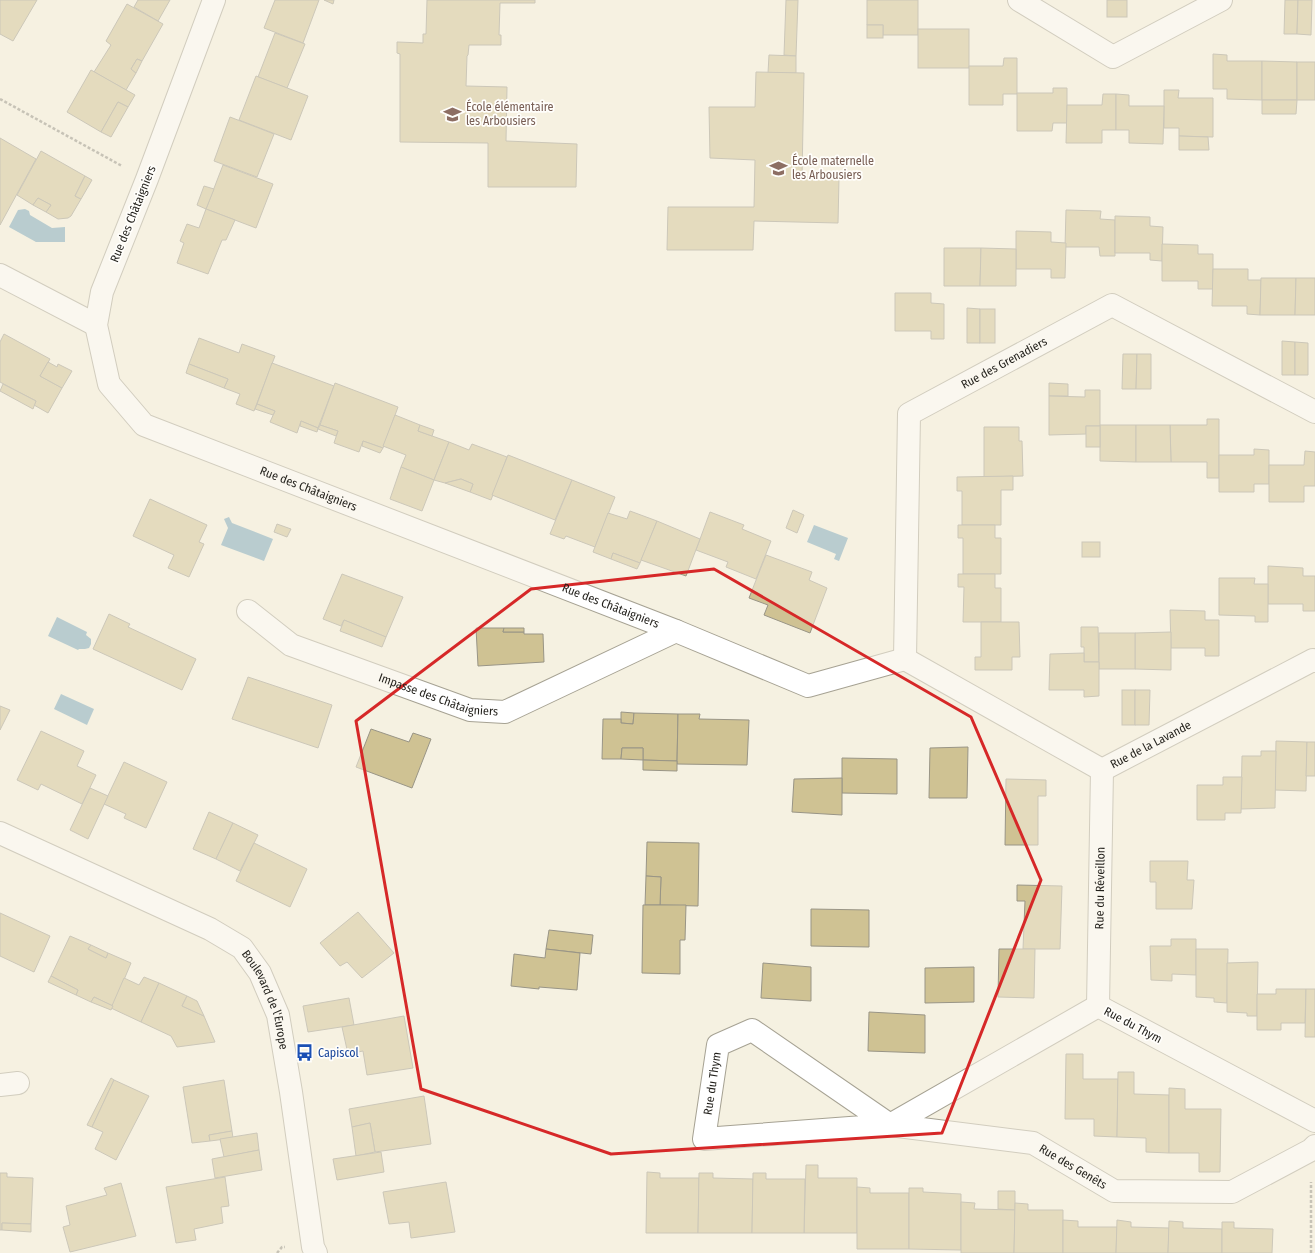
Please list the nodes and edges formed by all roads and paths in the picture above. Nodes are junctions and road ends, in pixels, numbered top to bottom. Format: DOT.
graph roads {
  1 [pos="214,0"];
  2 [pos="1019,0"];
  3 [pos="1221,0"];
  4 [pos="0,99"];
  5 [pos="147,179"];
  6 [pos="0,275"];
  7 [pos="96,325"];
  8 [pos="1315,412"];
  9 [pos="248,611"];
  10 [pos="676,631"];
  11 [pos="905,659"];
  12 [pos="1315,661"];
  13 [pos="1102,770"];
  14 [pos="0,833"];
  15 [pos="1098,1006"];
  16 [pos="1315,1121"];
  17 [pos="890,1125"];
  18 [pos="1313,1148"];
  19 [pos="313,1251"];
  20 [pos="1311,1253"];
  1 -- 5 [label="street, Rue des Châtaigniers"];
  2 -- 3 [label="street"];
  4 -- 5 [label="path"];
  5 -- 7 [label="street, Rue des Châtaigniers"];
  6 -- 7 [label="street"];
  7 -- 10 [label="street, Rue des Châtaigniers"];
  8 -- 11 [label="street, Rue des Grenadiers"];
  9 -- 10 [label="street, Impasse des Châtaigniers"];
  10 -- 11 [label="street, Rue des Châtaigniers"];
  11 -- 13 [label="street, Rue de la Lavande"];
  12 -- 13 [label="street, Rue de la Lavande"];
  13 -- 15 [label="street, Rue du Réveillon"];
  14 -- 19 [label="street, Boulevard de l'Europe"];
  15 -- 16 [label="street, Rue du Thym"];
  15 -- 17 [label="street, Rue du Thym"];
  17 -- 17 [label="street, Rue du Thym"];
  17 -- 18 [label="street, Rue des Genêts"];
  18 -- 20 [label="path"];
}
